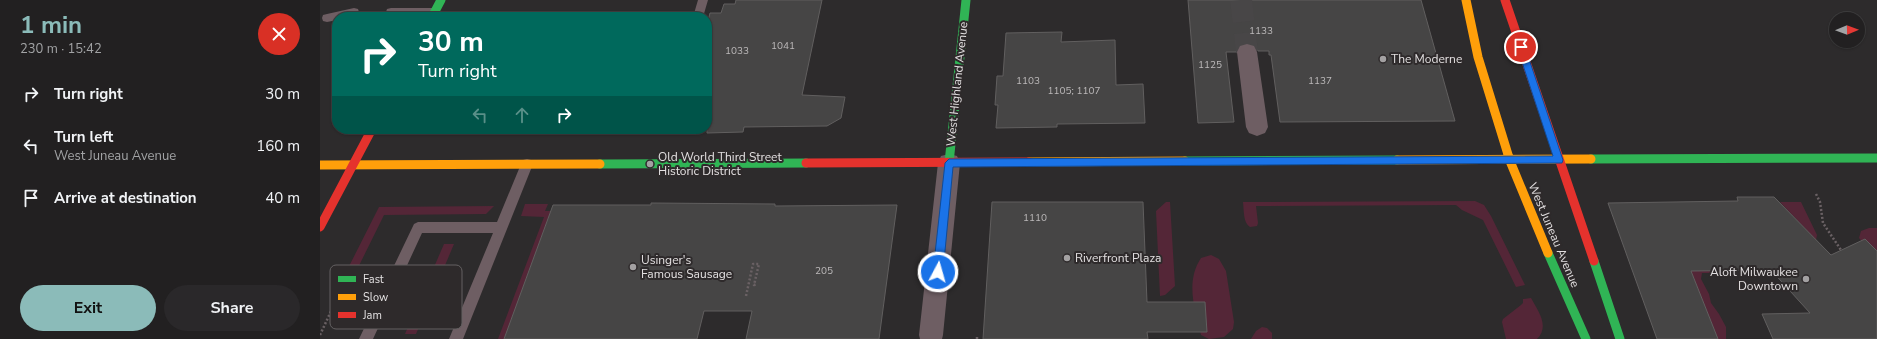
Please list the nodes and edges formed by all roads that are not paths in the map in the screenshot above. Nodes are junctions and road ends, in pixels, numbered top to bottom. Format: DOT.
graph roads {
  1 [pos="441,0"];
  2 [pos="703,0"];
  3 [pos="966,0"];
  4 [pos="1466,0"];
  5 [pos="1506,0"];
  6 [pos="434,12"];
  7 [pos="699,12"];
  8 [pos="332,17"];
  9 [pos="327,18"];
  10 [pos="1247,52"];
  11 [pos="1257,127"];
  12 [pos="369,134"];
  13 [pos="1877,158"];
  14 [pos="1559,160"];
  15 [pos="1510,161"];
  16 [pos="949,163"];
  17 [pos="354,164"];
  18 [pos="527,164"];
  19 [pos="320,165"];
  20 [pos="320,227"];
  21 [pos="501,227"];
  22 [pos="401,265"];
  23 [pos="462,324"];
  24 [pos="371,329"];
  25 [pos="460,329"];
  26 [pos="931,335"];
  27 [pos="366,339"];
  28 [pos="456,339"];
  29 [pos="1586,339"];
  30 [pos="1620,339"];
  1 -- 6 [label="main road"];
  2 -- 7 [label="lane"];
  3 -- 16 [label="main road, West Highland Avenue"];
  4 -- 15 [label="main road, West Juneau Avenue"];
  5 -- 14 [label="main road, West Juneau Avenue"];
  8 -- 9 [label="lane"];
  10 -- 11 [label="street"];
  12 -- 17 [label="main road"];
  13 -- 14 [label="main road"];
  14 -- 15 [label="main road"];
  14 -- 30 [label="main road, West Juneau Avenue"];
  15 -- 16 [label="main road"];
  15 -- 29 [label="main road, West Juneau Avenue"];
  16 -- 18 [label="main road"];
  16 -- 26 [label="street, West Highland Avenue"];
  17 -- 18 [label="main road"];
  17 -- 19 [label="main road"];
  17 -- 20 [label="main road"];
  18 -- 21 [label="lane"];
  21 -- 22 [label="lane"];
  21 -- 23 [label="lane"];
  24 -- 27 [label="lane"];
  25 -- 28 [label="lane"];
}
